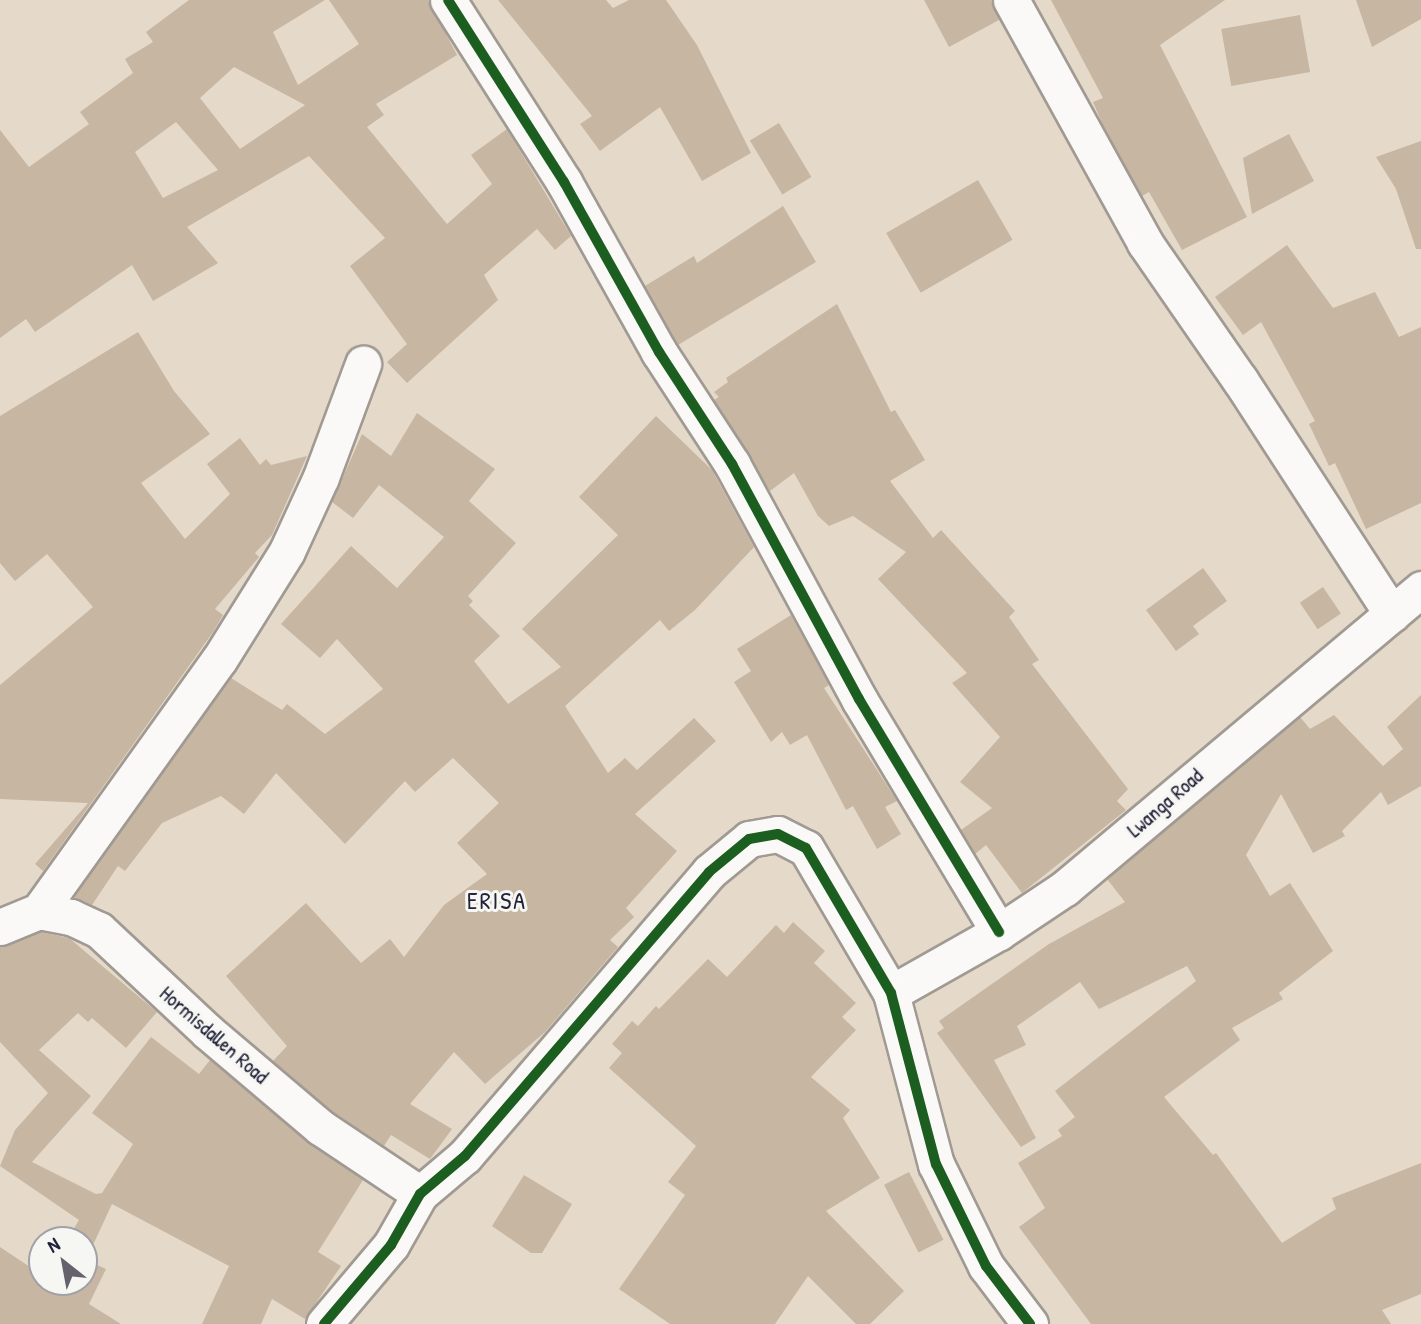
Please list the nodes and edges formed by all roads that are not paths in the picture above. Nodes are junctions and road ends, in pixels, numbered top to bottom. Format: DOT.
graph roads {
  1 [pos="448,0"];
  2 [pos="1011,0"];
  3 [pos="363,364"];
  4 [pos="1421,589"];
  5 [pos="1392,614"];
  6 [pos="39,911"];
  7 [pos="0,927"];
  8 [pos="999,932"];
  9 [pos="891,993"];
  10 [pos="420,1194"];
  11 [pos="324,1324"];
  12 [pos="1030,1324"];
  1 -- 8 [label="street"];
  2 -- 5 [label="street"];
  3 -- 6 [label="street"];
  4 -- 5 [label="street, Lwanga Road"];
  5 -- 8 [label="street, Lwanga Road"];
  6 -- 7 [label="street"];
  6 -- 10 [label="street, Hormisdallen Road"];
  8 -- 9 [label="street, Lwanga Road"];
  9 -- 10 [label="street"];
  9 -- 12 [label="street"];
  10 -- 11 [label="street"];
}
